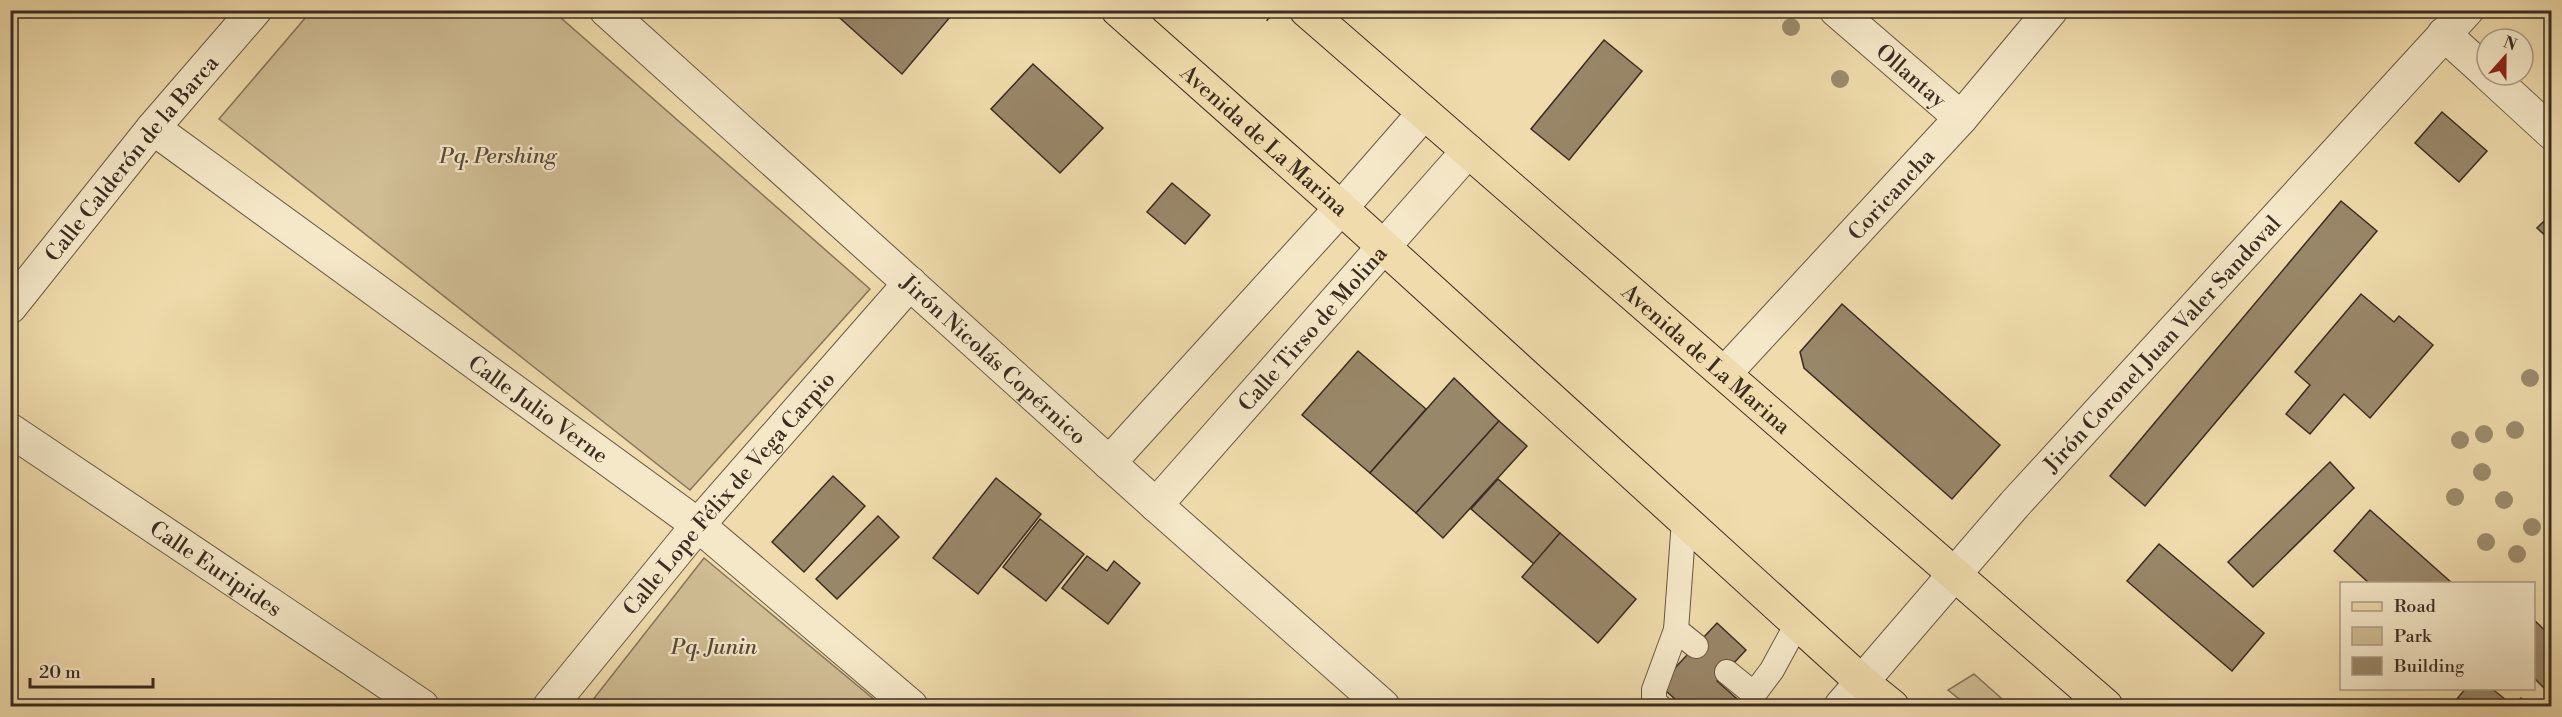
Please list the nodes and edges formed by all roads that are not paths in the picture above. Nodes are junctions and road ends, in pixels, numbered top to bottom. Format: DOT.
graph roads {
  1 [pos="255,10"];
  2 [pos="606,10"];
  3 [pos="1118,10"];
  4 [pos="1306,10"];
  5 [pos="1836,10"];
  6 [pos="2051,10"];
  7 [pos="2467,10"];
  8 [pos="2444,34"];
  9 [pos="2475,62"];
  10 [pos="2502,87"];
  11 [pos="1424,113"];
  12 [pos="1961,118"];
  13 [pos="153,128"];
  14 [pos="2552,133"];
  15 [pos="1468,151"];
  16 [pos="1341,208"];
  17 [pos="1383,247"];
  18 [pos="909,283"];
  19 [pos="10,307"];
  20 [pos="1725,373"];
  21 [pos="10,430"];
  22 [pos="1109,463"];
  23 [pos="1156,505"];
  24 [pos="1684,520"];
  25 [pos="698,525"];
  26 [pos="1955,574"];
  27 [pos="1798,622"];
  28 [pos="1676,630"];
  29 [pos="1696,646"];
  30 [pos="1726,672"];
  31 [pos="1861,681"];
  32 [pos="1758,700"];
  33 [pos="422,706"];
  34 [pos="550,706"];
  35 [pos="911,706"];
  36 [pos="1383,706"];
  37 [pos="1659,706"];
  38 [pos="1841,706"];
  39 [pos="1892,706"];
  40 [pos="2106,706"];
  1 -- 13 [label="street, Calle Calderón de la Barca"];
  2 -- 18 [label="street, Jirón Nicolás Copérnico"];
  3 -- 16 [label="main road, Avenida de La Marina"];
  4 -- 11 [label="main road, Avenida de La Marina"];
  5 -- 12 [label="street, Ollantay"];
  6 -- 12 [label="street, Coricancha"];
  7 -- 8 [label="street, Jirón Coronel Juan Valer Sandoval"];
  8 -- 9 [label="street"];
  8 -- 26 [label="street, Jirón Coronel Juan Valer Sandoval"];
  10 -- 14 [label="street"];
  11 -- 15 [label="main road, Avenida de La Marina"];
  11 -- 16 [label="street"];
  12 -- 20 [label="street, Coricancha"];
  13 -- 19 [label="street, Calle Calderón de la Barca"];
  13 -- 25 [label="street, Calle Julio Verne"];
  15 -- 17 [label="street, Calle Tirso de Molina"];
  15 -- 20 [label="main road, Avenida de La Marina"];
  16 -- 17 [label="main road, Avenida de La Marina"];
  16 -- 22 [label="street"];
  17 -- 23 [label="street, Calle Tirso de Molina"];
  17 -- 24 [label="main road, Avenida de La Marina"];
  18 -- 22 [label="street, Jirón Nicolás Copérnico"];
  18 -- 25 [label="street, Calle Lope Félix de Vega Carpio"];
  20 -- 26 [label="main road, Avenida de La Marina"];
  21 -- 33 [label="street, Calle Euripides"];
  22 -- 23 [label="street, Jirón Nicolás Copérnico"];
  23 -- 36 [label="street, Jirón Nicolás Copérnico"];
  24 -- 27 [label="main road, Avenida de La Marina"];
  24 -- 28 [label="lane"];
  25 -- 34 [label="street, Calle Lope Félix de Vega Carpio"];
  25 -- 35 [label="street, Calle Julio Verne"];
  26 -- 31 [label="street, Jirón Coronel Juan Valer Sandoval"];
  26 -- 40 [label="main road, Avenida de La Marina"];
  27 -- 31 [label="main road, Avenida de La Marina"];
  27 -- 32 [label="lane"];
  28 -- 29 [label="lane"];
  28 -- 37 [label="lane"];
  30 -- 32 [label="lane"];
  31 -- 38 [label="street, Jirón Coronel Juan Valer Sandoval"];
  31 -- 39 [label="main road, Avenida de La Marina"];
}
